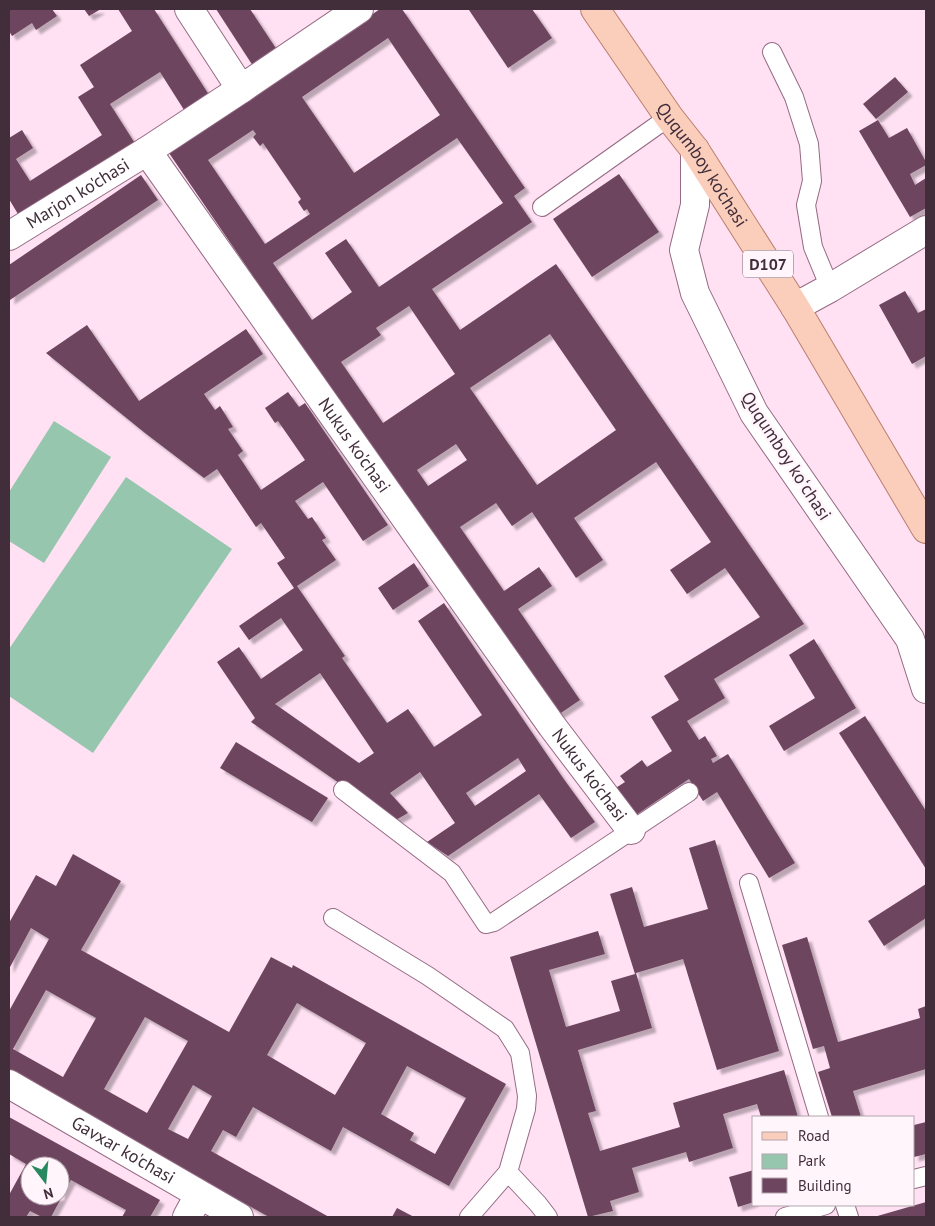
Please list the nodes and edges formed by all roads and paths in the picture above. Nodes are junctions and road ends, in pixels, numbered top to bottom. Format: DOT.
graph roads {
  1 [pos="189,9"];
  2 [pos="359,9"];
  3 [pos="595,9"];
  4 [pos="772,52"];
  5 [pos="241,90"];
  6 [pos="669,117"];
  7 [pos="695,150"];
  8 [pos="147,151"];
  9 [pos="542,207"];
  10 [pos="926,230"];
  11 [pos="9,236"];
  12 [pos="830,288"];
  13 [pos="795,307"];
  14 [pos="926,529"];
  15 [pos="926,689"];
  16 [pos="344,790"];
  17 [pos="689,792"];
  18 [pos="631,830"];
  19 [pos="749,883"];
  20 [pos="333,918"];
  21 [pos="9,1084"];
  22 [pos="819,1116"];
  23 [pos="508,1172"];
  24 [pos="193,1206"];
  25 [pos="823,1206"];
  26 [pos="239,1217"];
  27 [pos="469,1217"];
  28 [pos="548,1217"];
  29 [pos="786,1217"];
  1 -- 5 [label="street"];
  2 -- 5 [label="street"];
  3 -- 6 [label="main road, Ququmboy ko'chasi / D107"];
  4 -- 12 [label="lane"];
  5 -- 8 [label="street"];
  6 -- 7 [label="main road, Ququmboy ko'chasi / D107"];
  6 -- 9 [label="lane"];
  7 -- 13 [label="main road, Ququmboy ko'chasi / D107"];
  7 -- 15 [label="street, Ququmboy koʻchasi"];
  8 -- 11 [label="street, Marjon ko'chasi"];
  8 -- 18 [label="street, Nukus ko'chasi"];
  10 -- 12 [label="street"];
  12 -- 13 [label="street"];
  13 -- 14 [label="main road, Ququmboy ko'chasi / D107"];
  16 -- 18 [label="lane"];
  17 -- 18 [label="lane"];
  19 -- 22 [label="lane"];
  20 -- 23 [label="lane"];
  21 -- 24 [label="street, Gavxar ko'chasi"];
  23 -- 27 [label="lane"];
  23 -- 28 [label="lane"];
  24 -- 26 [label="street, Gavxar ko'chasi"];
  25 -- 29 [label="lane"];
}
